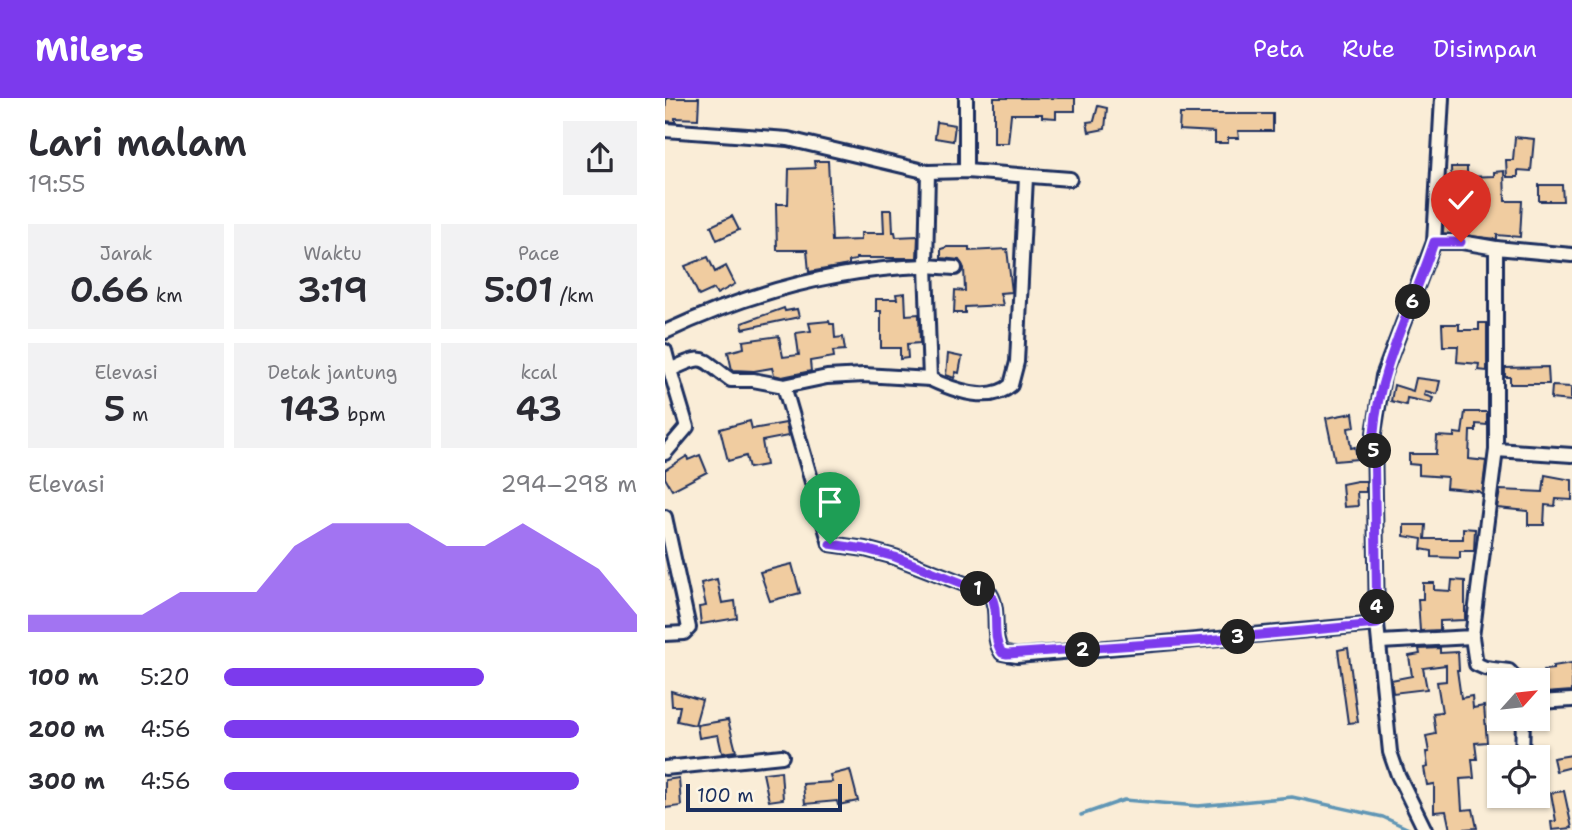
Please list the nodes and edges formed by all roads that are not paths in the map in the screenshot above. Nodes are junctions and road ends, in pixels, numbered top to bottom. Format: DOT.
graph roads {
  1 [pos="966,98"];
  2 [pos="1442,98"];
  3 [pos="665,130"];
  4 [pos="966,171"];
  5 [pos="928,172"];
  6 [pos="1026,177"];
  7 [pos="1070,179"];
  8 [pos="1434,242"];
  9 [pos="1496,248"];
  10 [pos="1572,255"];
  11 [pos="926,266"];
  12 [pos="955,268"];
  13 [pos="665,332"];
  14 [pos="665,351"];
  15 [pos="670,370"];
  16 [pos="930,379"];
  17 [pos="784,386"];
  18 [pos="1496,450"];
  19 [pos="665,453"];
  20 [pos="1572,455"];
  21 [pos="665,517"];
  22 [pos="1377,624"];
  23 [pos="665,634"];
  24 [pos="1472,637"];
  25 [pos="1380,642"];
  26 [pos="1487,668"];
  27 [pos="1572,700"];
  28 [pos="1551,701"];
  29 [pos="782,756"];
  30 [pos="665,768"];
  31 [pos="1425,830"];
  1 -- 4 [label="street"];
  2 -- 8 [label="street"];
  3 -- 5 [label="street"];
  4 -- 5 [label="street"];
  4 -- 6 [label="street"];
  5 -- 11 [label="street"];
  6 -- 7 [label="street"];
  6 -- 16 [label="street"];
  8 -- 9 [label="street"];
  8 -- 22 [label="street"];
  9 -- 10 [label="street"];
  9 -- 18 [label="street"];
  11 -- 12 [label="street"];
  11 -- 13 [label="street"];
  11 -- 16 [label="street"];
  14 -- 15 [label="street"];
  15 -- 17 [label="street"];
  15 -- 19 [label="street"];
  16 -- 17 [label="street"];
  17 -- 22 [label="street"];
  18 -- 20 [label="street"];
  18 -- 24 [label="street"];
  21 -- 23 [label="street"];
  22 -- 25 [label="street"];
  24 -- 25 [label="street"];
  24 -- 26 [label="street"];
  25 -- 31 [label="street"];
  27 -- 28 [label="street"];
  29 -- 30 [label="street"];
}
